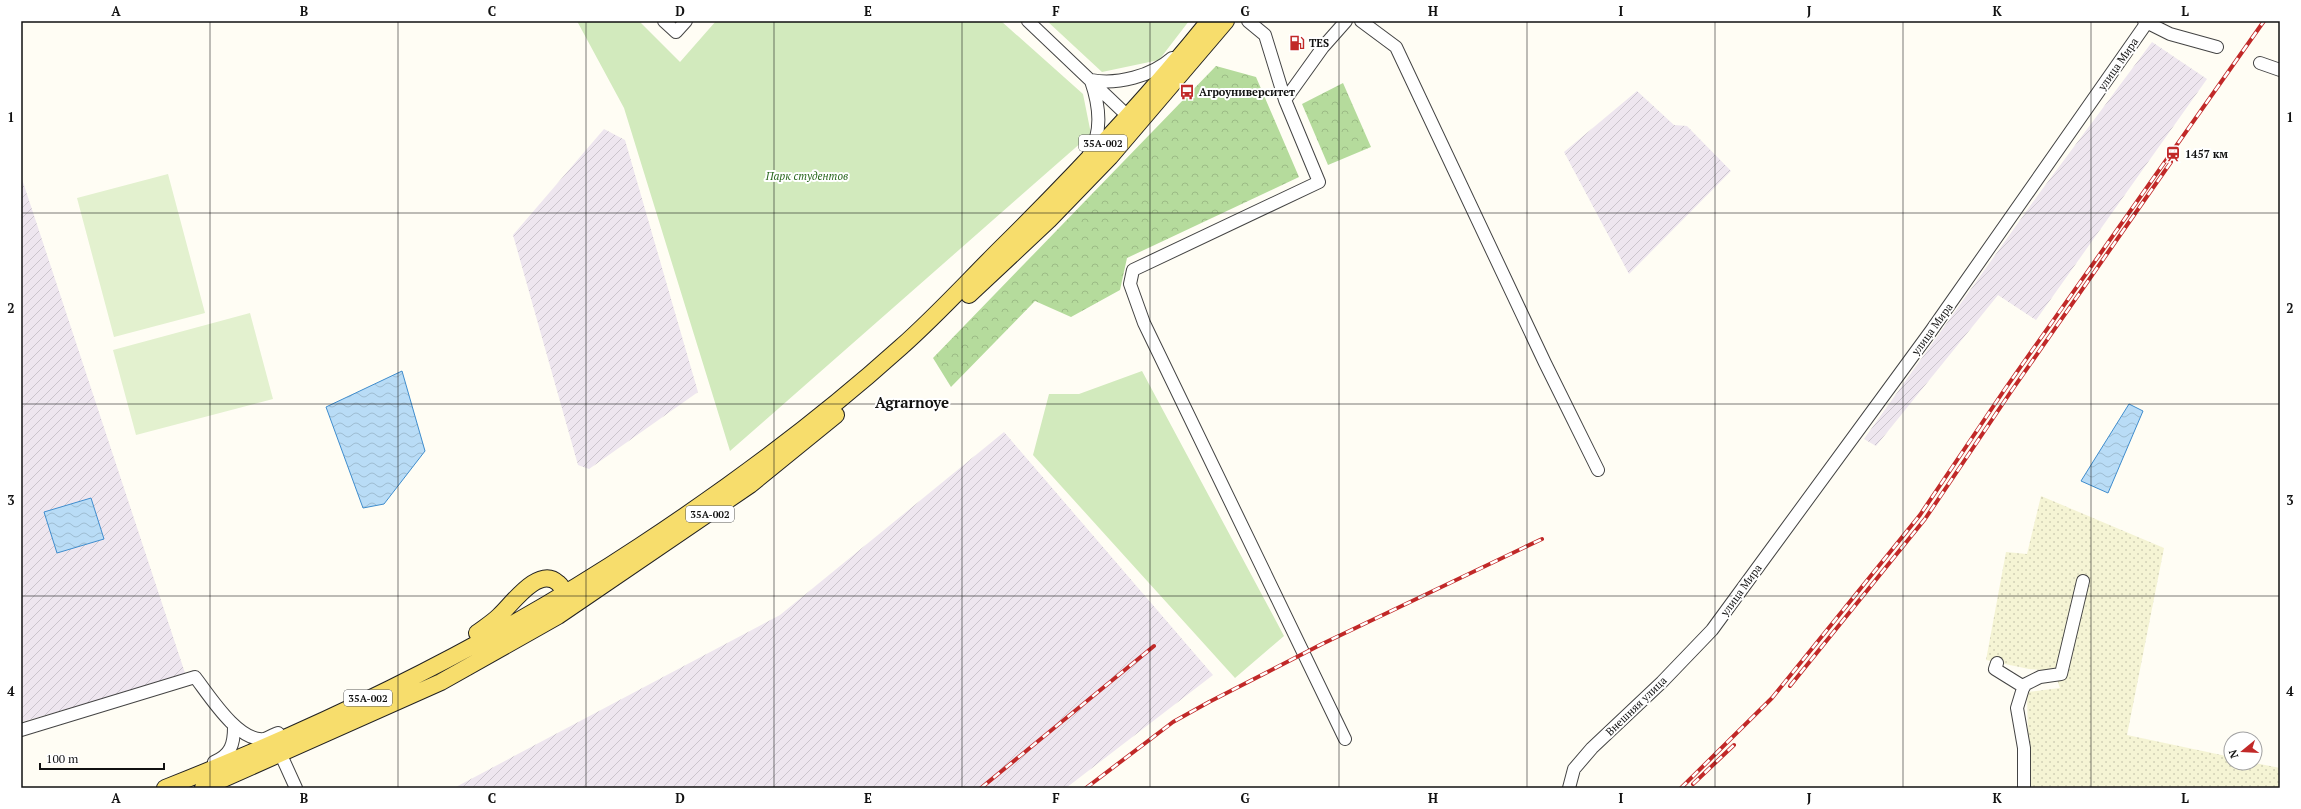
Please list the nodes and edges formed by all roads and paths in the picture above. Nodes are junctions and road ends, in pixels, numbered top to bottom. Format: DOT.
graph roads {
  1 [pos="664,21"];
  2 [pos="686,21"];
  3 [pos="1028,21"];
  4 [pos="1208,21"];
  5 [pos="1226,21"];
  6 [pos="1248,21"];
  7 [pos="1346,21"];
  8 [pos="1361,21"];
  9 [pos="2146,22"];
  10 [pos="1194,40"];
  11 [pos="2217,47"];
  12 [pos="2260,63"];
  13 [pos="2280,70"];
  14 [pos="1091,80"];
  15 [pos="1285,100"];
  16 [pos="1133,122"];
  17 [pos="1078,170"];
  18 [pos="1598,470"];
  19 [pos="2084,581"];
  20 [pos="564,594"];
  21 [pos="558,616"];
  22 [pos="1712,630"];
  23 [pos="1996,663"];
  24 [pos="433,667"];
  25 [pos="2024,687"];
  26 [pos="377,694"];
  27 [pos="234,727"];
  28 [pos="21,730"];
  29 [pos="1345,739"];
  30 [pos="281,755"];
  31 [pos="155,788"];
  32 [pos="165,788"];
  33 [pos="203,788"];
  34 [pos="296,788"];
  35 [pos="1569,788"];
  36 [pos="2024,788"];
  1 -- 2 [label="street"];
  3 -- 14 [label="street"];
  4 -- 10 [label="main road, 35А-002"];
  5 -- 16 [label="main road, 35А-002"];
  6 -- 15 [label="street"];
  7 -- 15 [label="street"];
  8 -- 18 [label="street"];
  9 -- 11 [label="street"];
  9 -- 22 [label="street, улица Мира"];
  10 -- 14 [label="street"];
  10 -- 16 [label="main road, 35А-002"];
  12 -- 13 [label="street"];
  14 -- 16 [label="street"];
  14 -- 17 [label="street"];
  15 -- 29 [label="street"];
  16 -- 17 [label="main road, 35А-002"];
  16 -- 21 [label="main road, 35А-002"];
  17 -- 20 [label="main road, 35А-002"];
  19 -- 25 [label="street"];
  20 -- 21 [label="main road"];
  20 -- 24 [label="main road, 35А-002"];
  20 -- 24 [label="main road"];
  21 -- 30 [label="main road, 35А-002"];
  22 -- 35 [label="street, Внешняя улица"];
  23 -- 25 [label="street"];
  24 -- 26 [label="main road, 35А-002"];
  25 -- 36 [label="street"];
  26 -- 27 [label="street"];
  26 -- 32 [label="main road, 35А-002"];
  27 -- 28 [label="street"];
  27 -- 31 [label="street"];
  30 -- 33 [label="main road, 35А-002"];
  30 -- 34 [label="street"];
}
